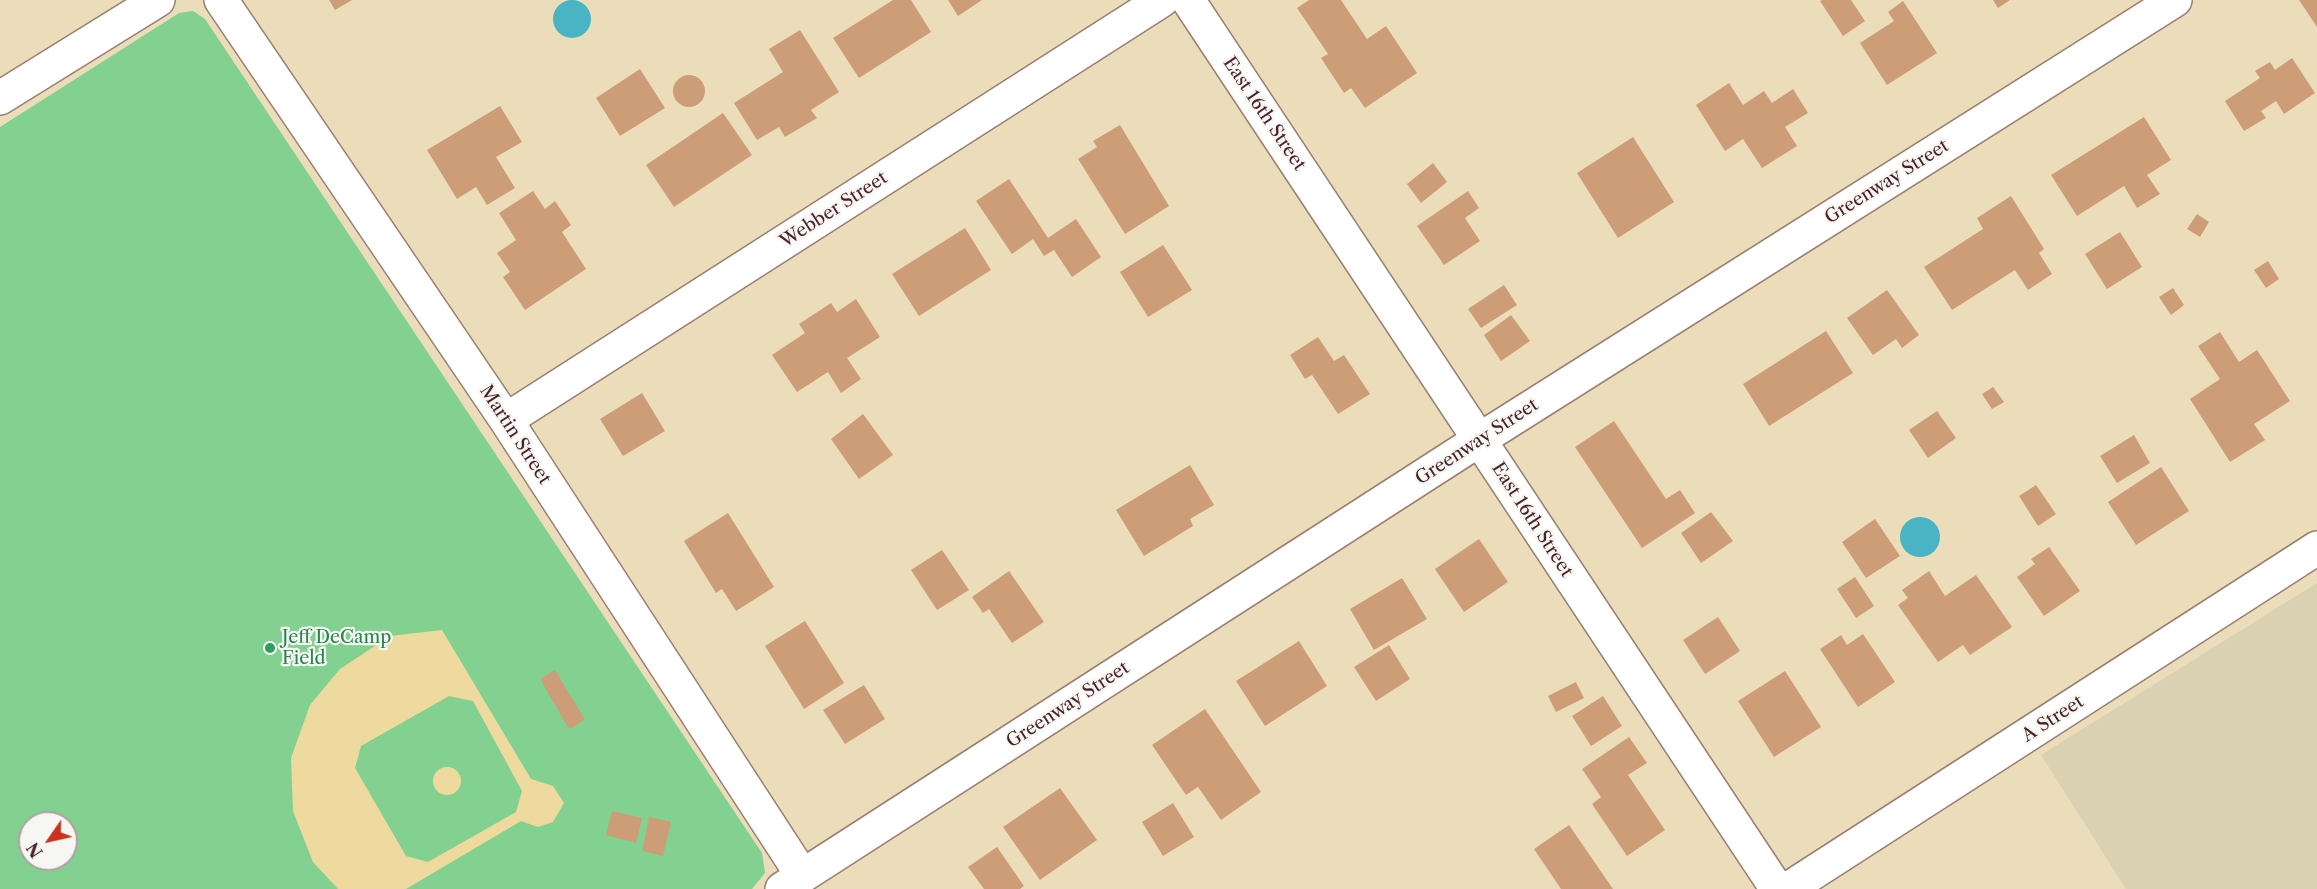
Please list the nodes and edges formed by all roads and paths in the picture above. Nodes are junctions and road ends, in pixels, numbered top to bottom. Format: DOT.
graph roads {
  1 [pos="158,0"];
  2 [pos="221,0"];
  3 [pos="1162,0"];
  4 [pos="1188,0"];
  5 [pos="2175,0"];
  6 [pos="0,98"];
  7 [pos="506,420"];
  8 [pos="1479,440"];
  9 [pos="2317,548"];
  10 [pos="792,882"];
  11 [pos="1777,889"];
  12 [pos="1788,889"];
  1 -- 6 [label="street"];
  2 -- 7 [label="street, Martin Street"];
  3 -- 7 [label="street, Webber Street"];
  4 -- 8 [label="street, East 16th Street"];
  5 -- 8 [label="street, Greenway Street"];
  7 -- 10 [label="street, Martin Street"];
  8 -- 10 [label="street, Greenway Street"];
  8 -- 11 [label="street, East 16th Street"];
  9 -- 12 [label="street, A Street"];
}
